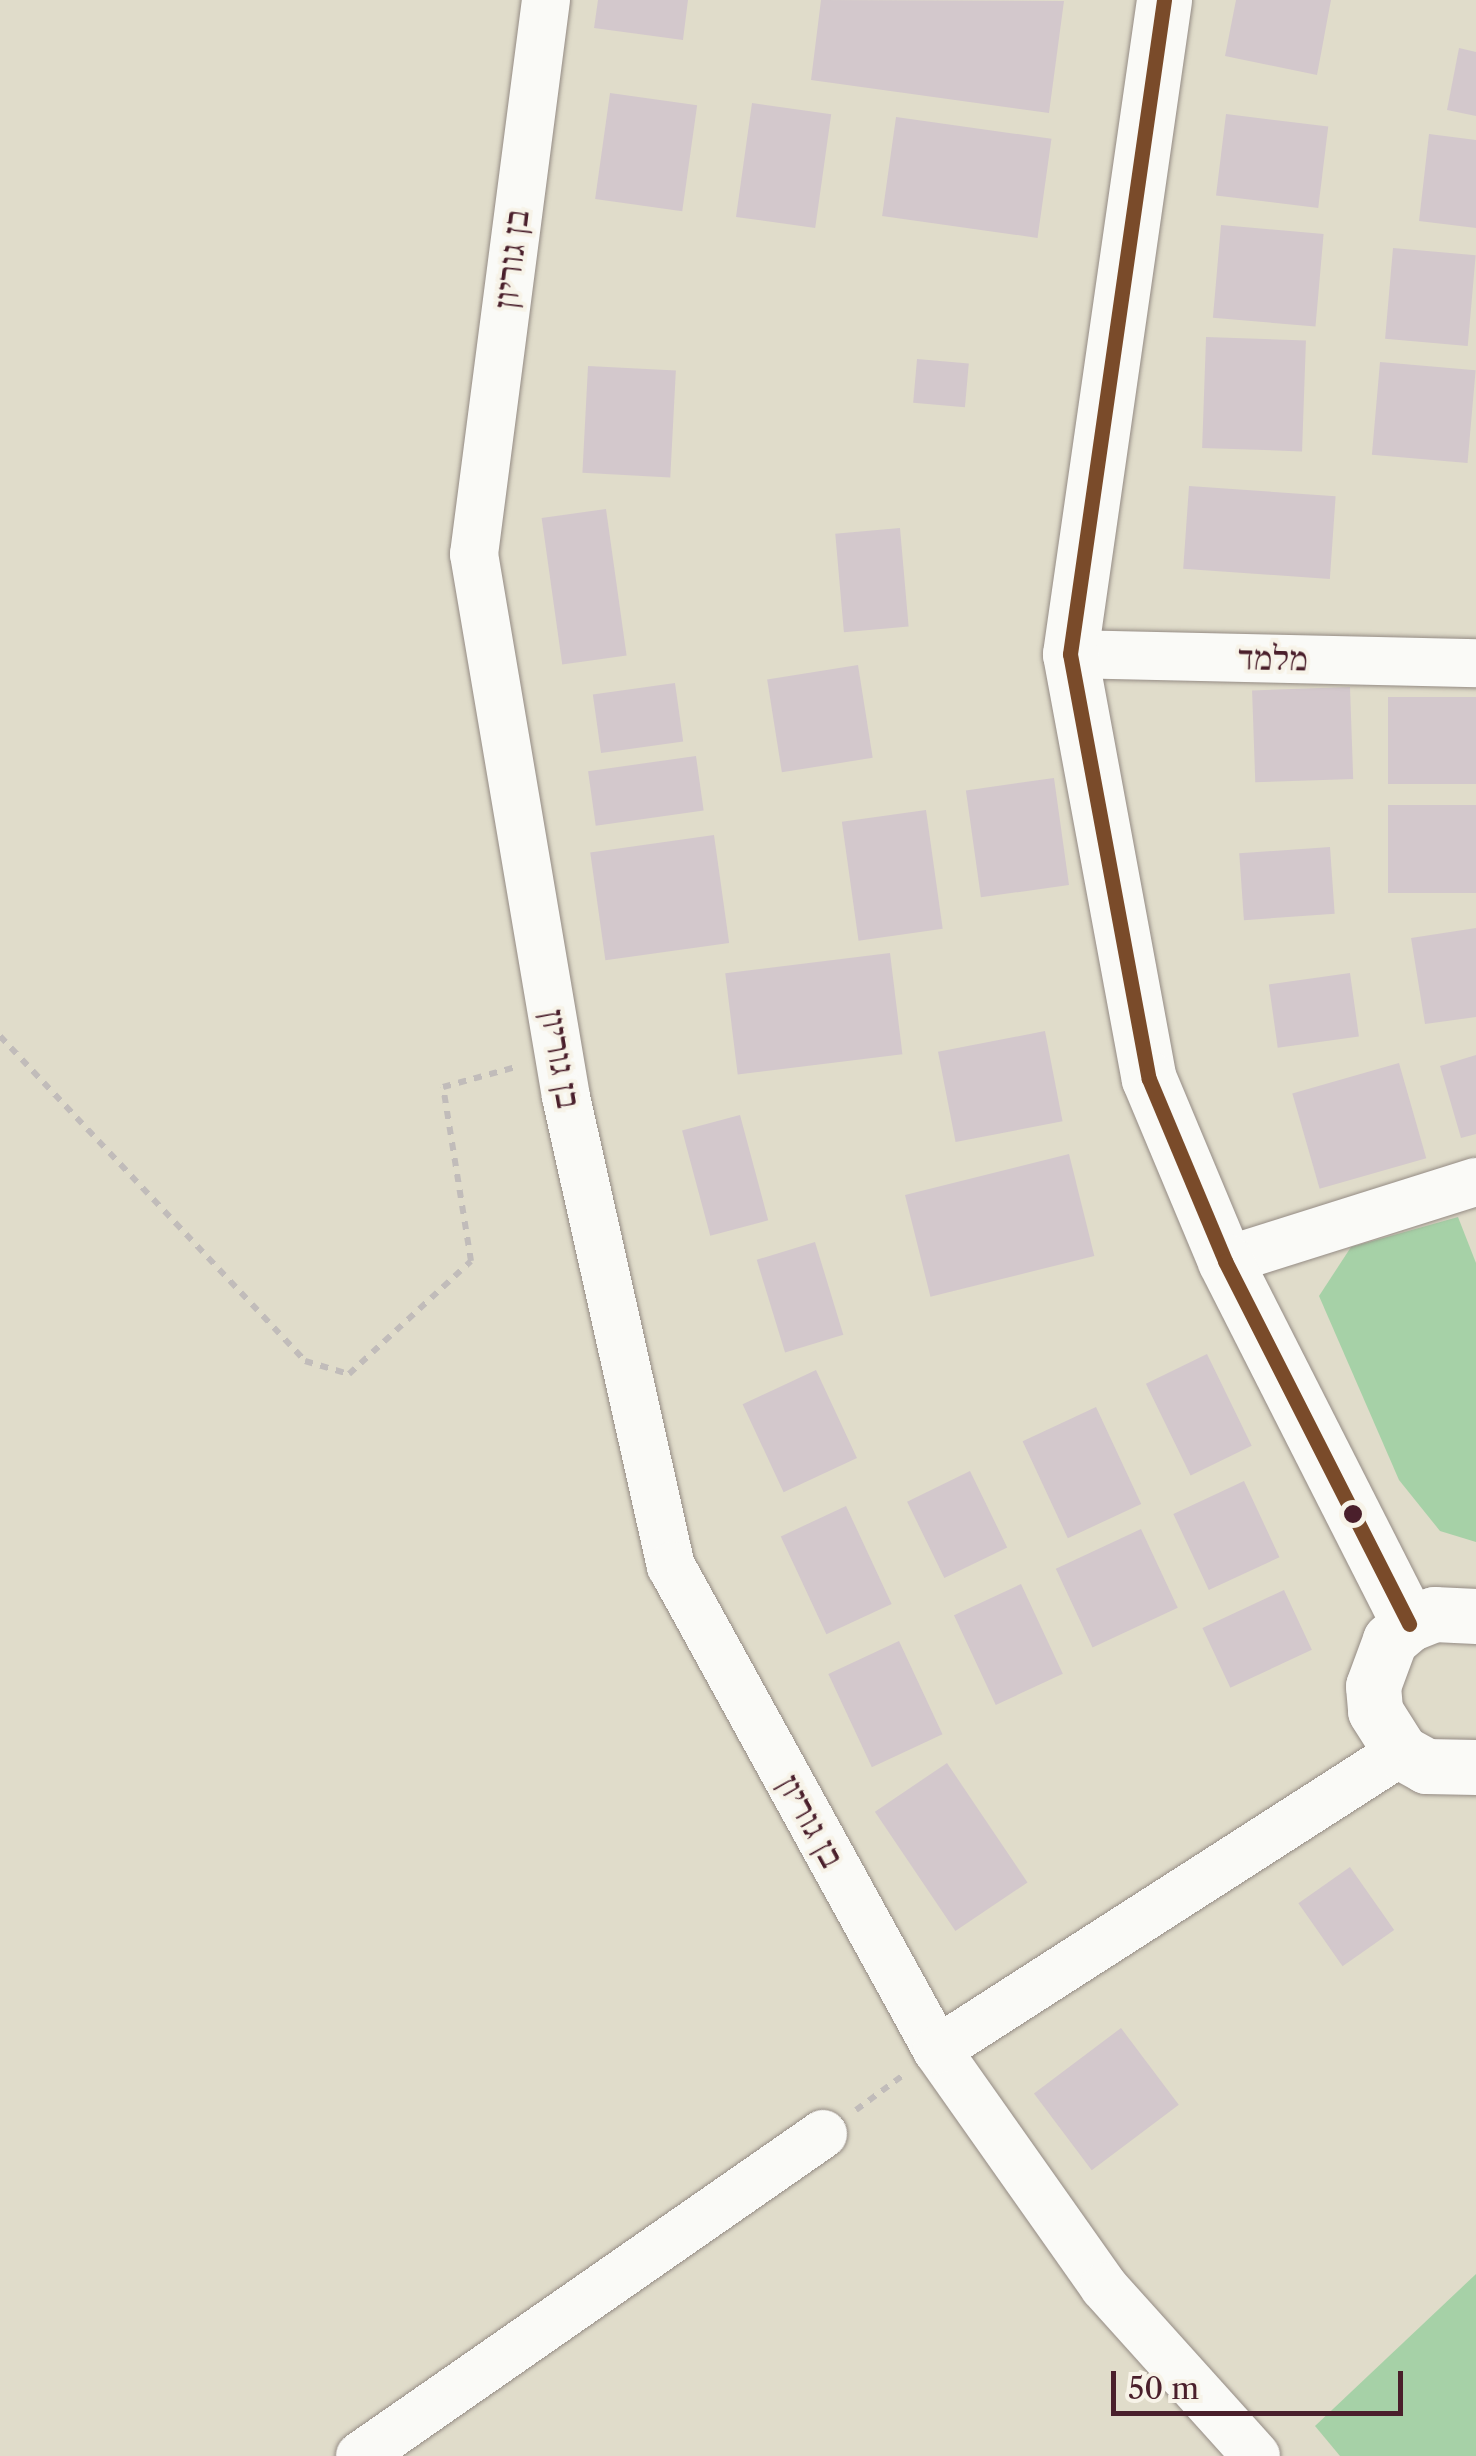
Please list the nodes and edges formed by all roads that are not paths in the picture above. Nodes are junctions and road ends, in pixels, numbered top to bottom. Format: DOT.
graph roads {
  1 [pos="546,0"];
  2 [pos="1164,0"];
  3 [pos="1070,654"];
  4 [pos="1476,663"];
  5 [pos="1476,1182"];
  6 [pos="1225,1261"];
  7 [pos="1476,1616"];
  8 [pos="1409,1624"];
  9 [pos="1401,1752"];
  10 [pos="1476,1767"];
  11 [pos="937,2050"];
  12 [pos="823,2134"];
  13 [pos="360,2456"];
  14 [pos="1256,2456"];
  1 -- 11 [label="street, בן גוריון"];
  2 -- 3 [label="street"];
  3 -- 4 [label="street, מלמד"];
  3 -- 6 [label="street"];
  5 -- 6 [label="street"];
  6 -- 8 [label="street"];
  7 -- 8 [label="street"];
  8 -- 9 [label="street"];
  9 -- 10 [label="street"];
  9 -- 11 [label="street"];
  11 -- 14 [label="street, בן גוריון"];
  12 -- 13 [label="street"];
}
